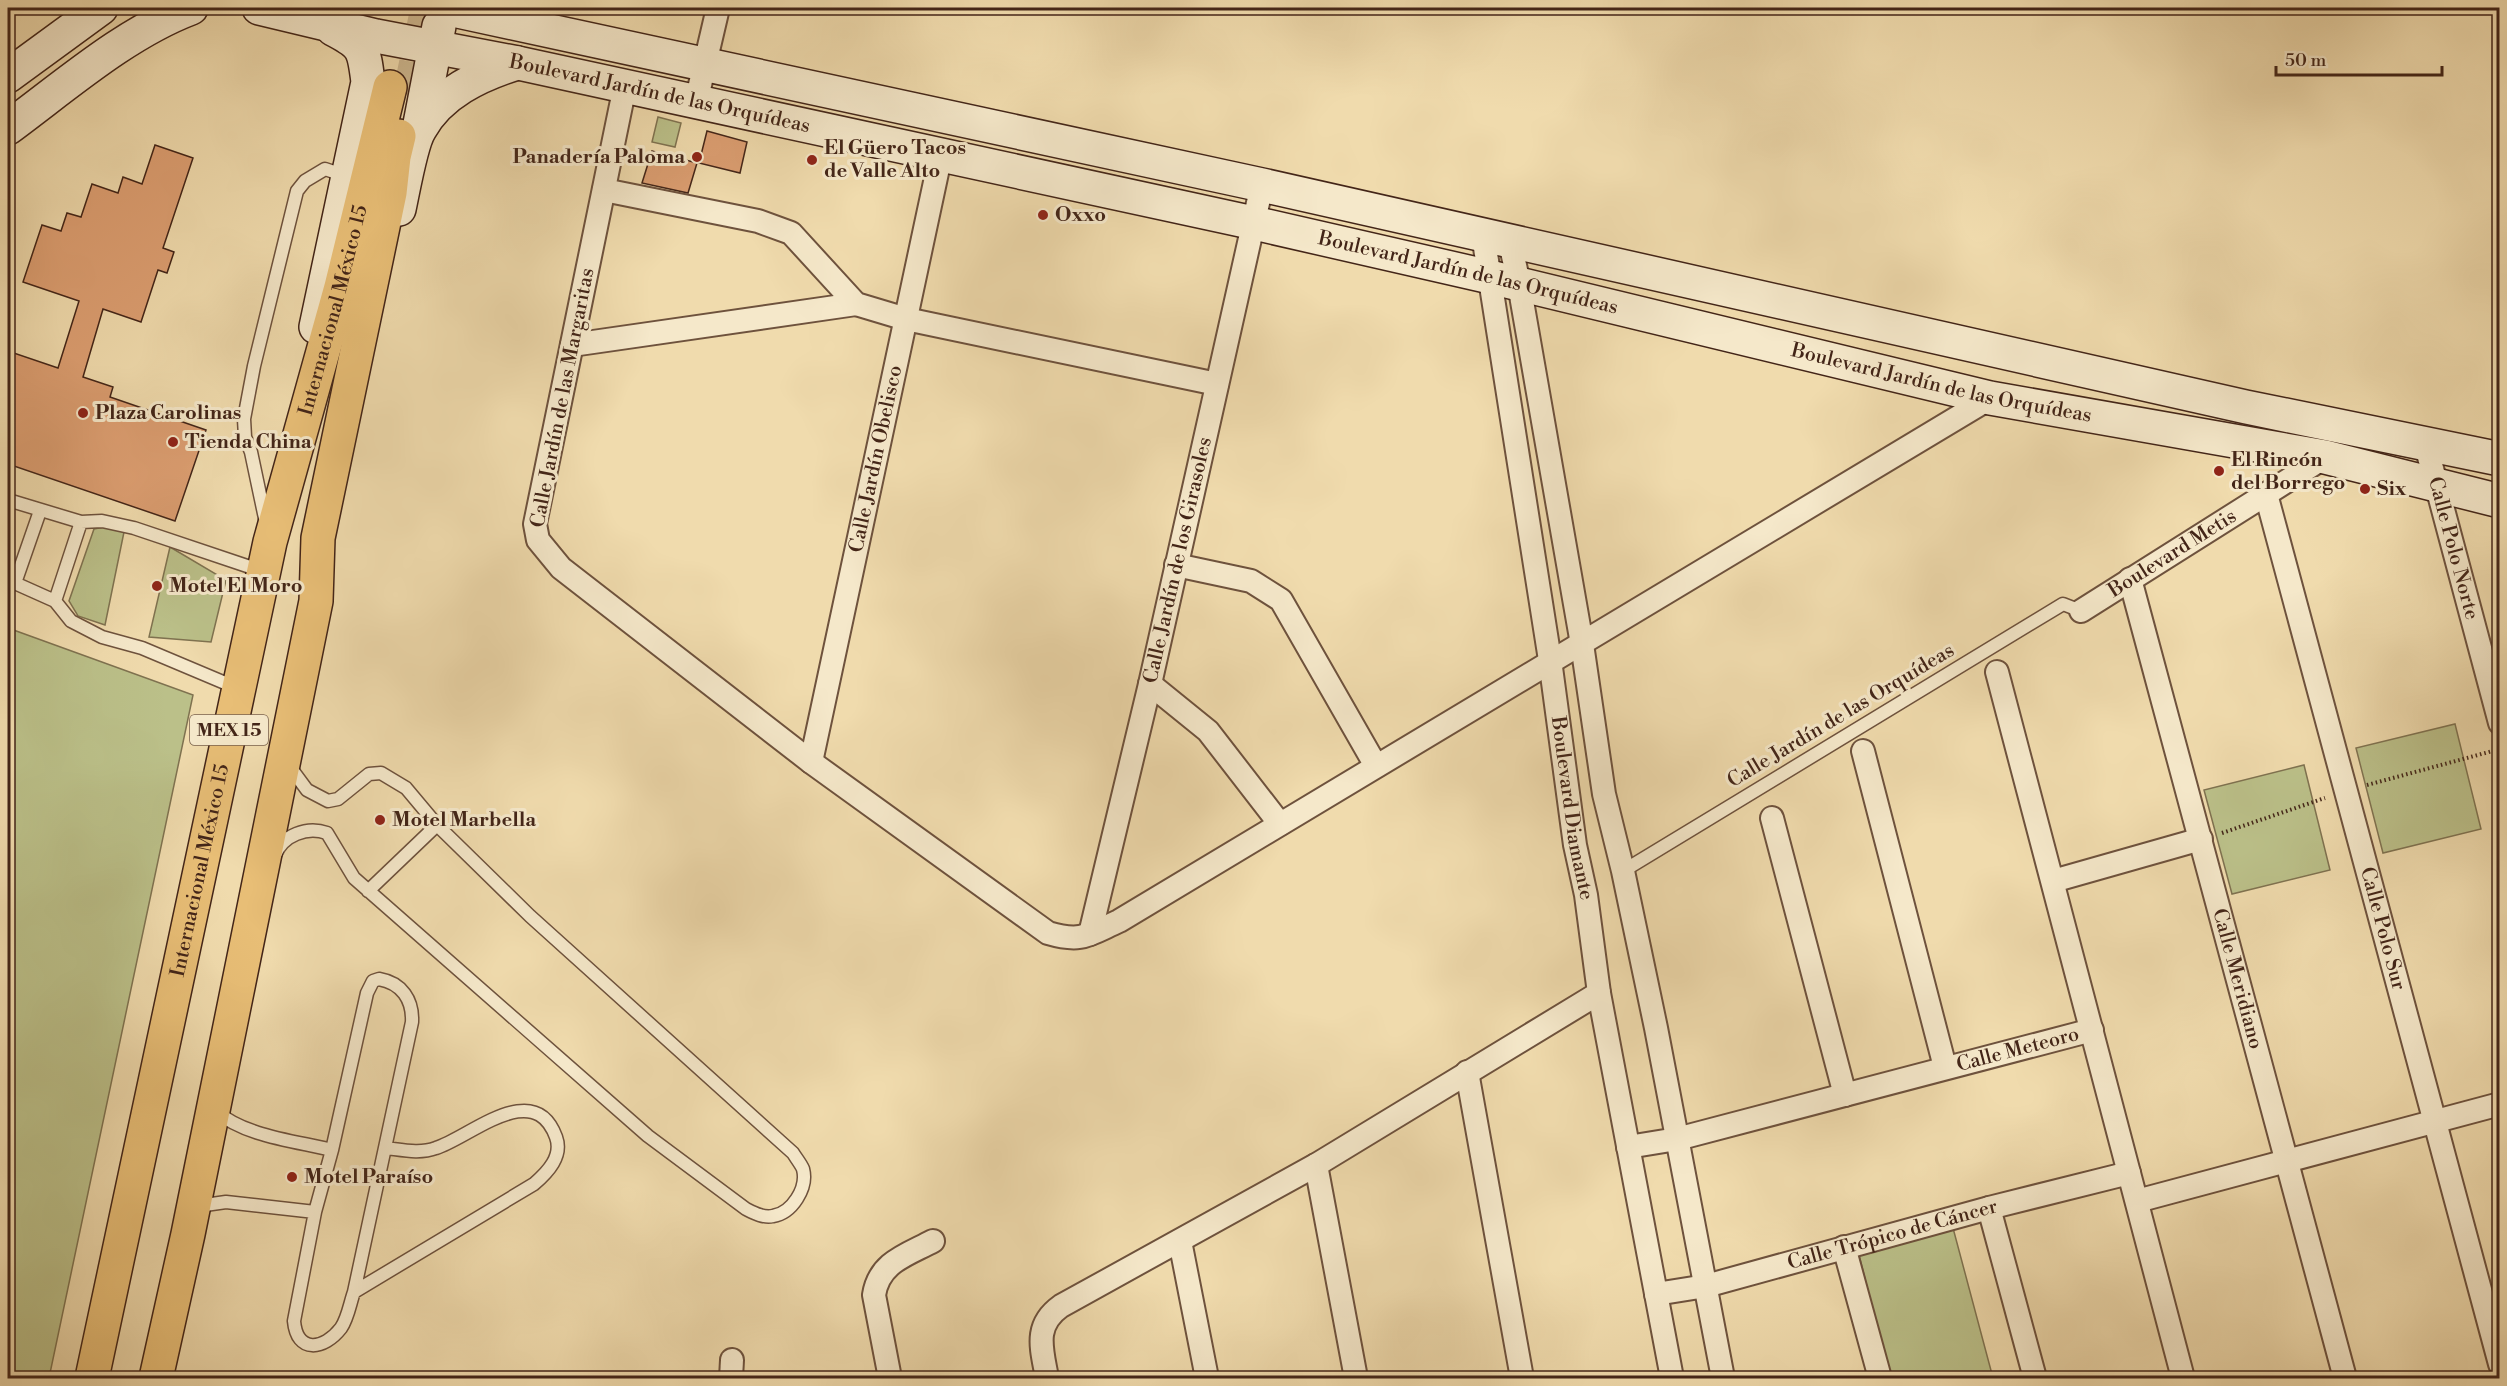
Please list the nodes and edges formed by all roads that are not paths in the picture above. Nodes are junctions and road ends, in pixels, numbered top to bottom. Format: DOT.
graph roads {
  1 [pos="101,8"];
  2 [pos="191,8"];
  3 [pos="259,8"];
  4 [pos="443,8"];
  5 [pos="509,8"];
  6 [pos="718,8"];
  7 [pos="318,22"];
  8 [pos="378,22"];
  9 [pos="534,29"];
  10 [pos="435,48"];
  11 [pos="518,63"];
  12 [pos="704,65"];
  13 [pos="8,76"];
  14 [pos="625,86"];
  15 [pos="389,88"];
  16 [pos="696,102"];
  17 [pos="8,128"];
  18 [pos="418,130"];
  19 [pos="941,154"];
  20 [pos="347,177"];
  21 [pos="1262,185"];
  22 [pos="604,190"];
  23 [pos="1254,223"];
  24 [pos="1496,239"];
  25 [pos="1505,281"];
  26 [pos="856,304"];
  27 [pos="906,319"];
  28 [pos="572,345"];
  29 [pos="1217,384"];
  30 [pos="1990,398"];
  31 [pos="2425,442"];
  32 [pos="2325,457"];
  33 [pos="2499,459"];
  34 [pos="2437,486"];
  35 [pos="2266,494"];
  36 [pos="8,500"];
  37 [pos="2499,501"];
  38 [pos="40,511"];
  39 [pos="81,522"];
  40 [pos="320,522"];
  41 [pos="266,557"];
  42 [pos="1176,565"];
  43 [pos="2130,579"];
  44 [pos="11,581"];
  45 [pos="55,601"];
  46 [pos="2081,611"];
  47 [pos="1582,644"];
  48 [pos="1550,660"];
  49 [pos="1997,672"];
  50 [pos="1150,684"];
  51 [pos="238,688"];
  52 [pos="2499,723"];
  53 [pos="1863,751"];
  54 [pos="285,760"];
  55 [pos="811,762"];
  56 [pos="1376,765"];
  57 [pos="1772,818"];
  58 [pos="1280,824"];
  59 [pos="437,825"];
  60 [pos="2201,839"];
  61 [pos="1623,871"];
  62 [pos="2053,881"];
  63 [pos="369,891"];
  64 [pos="250,930"];
  65 [pos="1090,934"];
  66 [pos="1599,993"];
  67 [pos="2092,1030"];
  68 [pos="1945,1067"];
  69 [pos="1467,1072"];
  70 [pos="1845,1095"];
  71 [pos="2499,1104"];
  72 [pos="213,1109"];
  73 [pos="2434,1121"];
  74 [pos="1677,1139"];
  75 [pos="1628,1147"];
  76 [pos="386,1148"];
  77 [pos="332,1150"];
  78 [pos="2286,1161"];
  79 [pos="1316,1165"];
  80 [pos="2129,1173"];
  81 [pos="2137,1201"];
  82 [pos="1989,1209"];
  83 [pos="315,1212"];
  84 [pos="188,1234"];
  85 [pos="933,1241"];
  86 [pos="1180,1241"];
  87 [pos="1844,1247"];
  88 [pos="1706,1286"];
  89 [pos="354,1292"];
  90 [pos="1656,1294"];
  91 [pos="2499,1364"];
  92 [pos="92,1378"];
  93 [pos="156,1378"];
  94 [pos="890,1378"];
  95 [pos="1047,1378"];
  96 [pos="1207,1378"];
  97 [pos="1356,1378"];
  98 [pos="1522,1378"];
  99 [pos="1672,1378"];
  100 [pos="1723,1378"];
  101 [pos="1880,1378"];
  102 [pos="2035,1378"];
  103 [pos="2183,1378"];
  104 [pos="2345,1378"];
  1 -- 13 [label="street"];
  2 -- 17 [label="street"];
  3 -- 7 [label="street"];
  4 -- 9 [label="street, Boulevard Jardín de las Orquídeas"];
  4 -- 10 [label="street"];
  5 -- 9 [label="street"];
  6 -- 12 [label="street"];
  7 -- 8 [label="street, Boulevard Jardín de las Orquídeas"];
  7 -- 15 [label="street"];
  8 -- 10 [label="street, Boulevard Jardín de las Orquídeas"];
  8 -- 15 [label="street"];
  9 -- 12 [label="street, Boulevard Jardín de las Orquídeas"];
  10 -- 11 [label="street, Boulevard Jardín de las Orquídeas"];
  10 -- 18 [label="street"];
  11 -- 14 [label="street, Boulevard Jardín de las Orquídeas"];
  11 -- 18 [label="street"];
  12 -- 16 [label="street"];
  12 -- 21 [label="street, Boulevard Jardín de las Orquídeas"];
  14 -- 16 [label="street, Boulevard Jardín de las Orquídeas"];
  14 -- 22 [label="street, Calle Jardín de las Margaritas"];
  15 -- 20 [label="street"];
  15 -- 40 [label="main road, Internacional México 15 / MEX 15"];
  15 -- 41 [label="main road, Internacional México 15 / MEX 15"];
  16 -- 19 [label="street, Boulevard Jardín de las Orquídeas"];
  18 -- 40 [label="street"];
  19 -- 23 [label="street, Boulevard Jardín de las Orquídeas"];
  19 -- 27 [label="street, Calle Jardín Obelisco"];
  20 -- 41 [label="street"];
  20 -- 41 [label="lane"];
  21 -- 23 [label="street, Calle Jardín de los Girasoles"];
  21 -- 24 [label="street, Boulevard Jardín de las Orquídeas"];
  22 -- 26 [label="street"];
  22 -- 28 [label="street, Calle Jardín de las Margaritas"];
  23 -- 25 [label="street, Boulevard Jardín de las Orquídeas"];
  23 -- 29 [label="street, Calle Jardín de los Girasoles"];
  24 -- 25 [label="street, Boulevard Diamante"];
  24 -- 25 [label="street, Boulevard Diamante"];
  24 -- 31 [label="street, Boulevard Jardín de las Orquídeas"];
  25 -- 30 [label="street, Boulevard Jardín de las Orquídeas"];
  25 -- 47 [label="street, Boulevard Diamante"];
  25 -- 48 [label="street, Boulevard Diamante"];
  26 -- 27 [label="street"];
  26 -- 28 [label="street"];
  27 -- 29 [label="street"];
  27 -- 55 [label="street, Calle Jardín Obelisco"];
  28 -- 55 [label="street, Calle Jardín de las Margaritas"];
  29 -- 42 [label="street, Calle Jardín de los Girasoles"];
  30 -- 32 [label="street, Boulevard Jardín de las Orquídeas"];
  30 -- 47 [label="street"];
  31 -- 33 [label="street, Boulevard Jardín de las Orquídeas"];
  31 -- 34 [label="street, Calle Polo Norte"];
  32 -- 34 [label="street, Boulevard Jardín de las Orquídeas"];
  32 -- 35 [label="street, Boulevard Metis"];
  34 -- 37 [label="street, Boulevard Jardín de las Orquídeas"];
  34 -- 52 [label="street, Calle Polo Norte"];
  35 -- 43 [label="street, Boulevard Metis"];
  35 -- 73 [label="street, Calle Polo Sur"];
  36 -- 38 [label="lane"];
  38 -- 39 [label="lane"];
  38 -- 44 [label="lane"];
  39 -- 41 [label="lane"];
  39 -- 45 [label="lane"];
  40 -- 54 [label="main road, Internacional México 15 / MEX 15"];
  41 -- 51 [label="main road, Internacional México 15 / MEX 15"];
  42 -- 50 [label="street, Calle Jardín de los Girasoles"];
  42 -- 56 [label="street"];
  43 -- 46 [label="street, Boulevard Metis"];
  43 -- 60 [label="street, Calle Meridiano"];
  44 -- 45 [label="lane"];
  45 -- 51 [label="lane"];
  46 -- 61 [label="lane, Calle Jardín de las Orquídeas"];
  47 -- 48 [label="street"];
  47 -- 61 [label="street, Boulevard Diamante"];
  48 -- 56 [label="street"];
  48 -- 66 [label="street, Boulevard Diamante"];
  49 -- 62 [label="street"];
  50 -- 58 [label="street"];
  50 -- 65 [label="street, Calle Jardín de los Girasoles"];
  51 -- 92 [label="main road, Internacional México 15 / MEX 15"];
  53 -- 68 [label="street"];
  54 -- 59 [label="lane"];
  54 -- 64 [label="main road, Internacional México 15 / MEX 15"];
  55 -- 65 [label="street, Calle Jardín de las Margaritas"];
  56 -- 58 [label="street"];
  57 -- 70 [label="street"];
  58 -- 65 [label="street"];
  59 -- 63 [label="lane"];
  59 -- 63 [label="lane"];
  60 -- 62 [label="street"];
  60 -- 78 [label="street, Calle Meridiano"];
  61 -- 74 [label="street, Boulevard Diamante"];
  62 -- 67 [label="street"];
  63 -- 64 [label="lane"];
  64 -- 72 [label="main road, Internacional México 15 / MEX 15"];
  66 -- 69 [label="street"];
  66 -- 75 [label="street, Boulevard Diamante"];
  67 -- 68 [label="street, Calle Meteoro"];
  67 -- 80 [label="street, Calle Meteoro"];
  68 -- 70 [label="street, Calle Meteoro"];
  69 -- 79 [label="street"];
  69 -- 98 [label="street"];
  70 -- 74 [label="street, Calle Meteoro"];
  71 -- 73 [label="street"];
  72 -- 77 [label="lane"];
  72 -- 84 [label="main road, Internacional México 15 / MEX 15"];
  73 -- 78 [label="street"];
  73 -- 91 [label="street, Calle Polo Sur"];
  74 -- 75 [label="street, Calle Meteoro"];
  74 -- 88 [label="street, Boulevard Diamante"];
  75 -- 90 [label="street, Boulevard Diamante"];
  76 -- 77 [label="lane"];
  76 -- 89 [label="lane"];
  76 -- 89 [label="lane"];
  77 -- 83 [label="lane"];
  78 -- 81 [label="street"];
  78 -- 104 [label="street, Calle Meridiano"];
  79 -- 86 [label="street"];
  79 -- 97 [label="street"];
  80 -- 81 [label="street, Calle Meteoro"];
  80 -- 82 [label="street, Calle Trópico de Cáncer"];
  81 -- 103 [label="street, Calle Meteoro"];
  82 -- 87 [label="street, Calle Trópico de Cáncer"];
  82 -- 102 [label="street"];
  83 -- 84 [label="lane"];
  83 -- 89 [label="lane"];
  84 -- 93 [label="main road, Internacional México 15 / MEX 15"];
  85 -- 94 [label="street"];
  86 -- 95 [label="street"];
  86 -- 96 [label="street"];
  87 -- 88 [label="street, Calle Trópico de Cáncer"];
  87 -- 101 [label="street"];
  88 -- 90 [label="street, Calle Trópico de Cáncer"];
  88 -- 100 [label="street, Boulevard Diamante"];
  90 -- 99 [label="street, Boulevard Diamante"];
}
